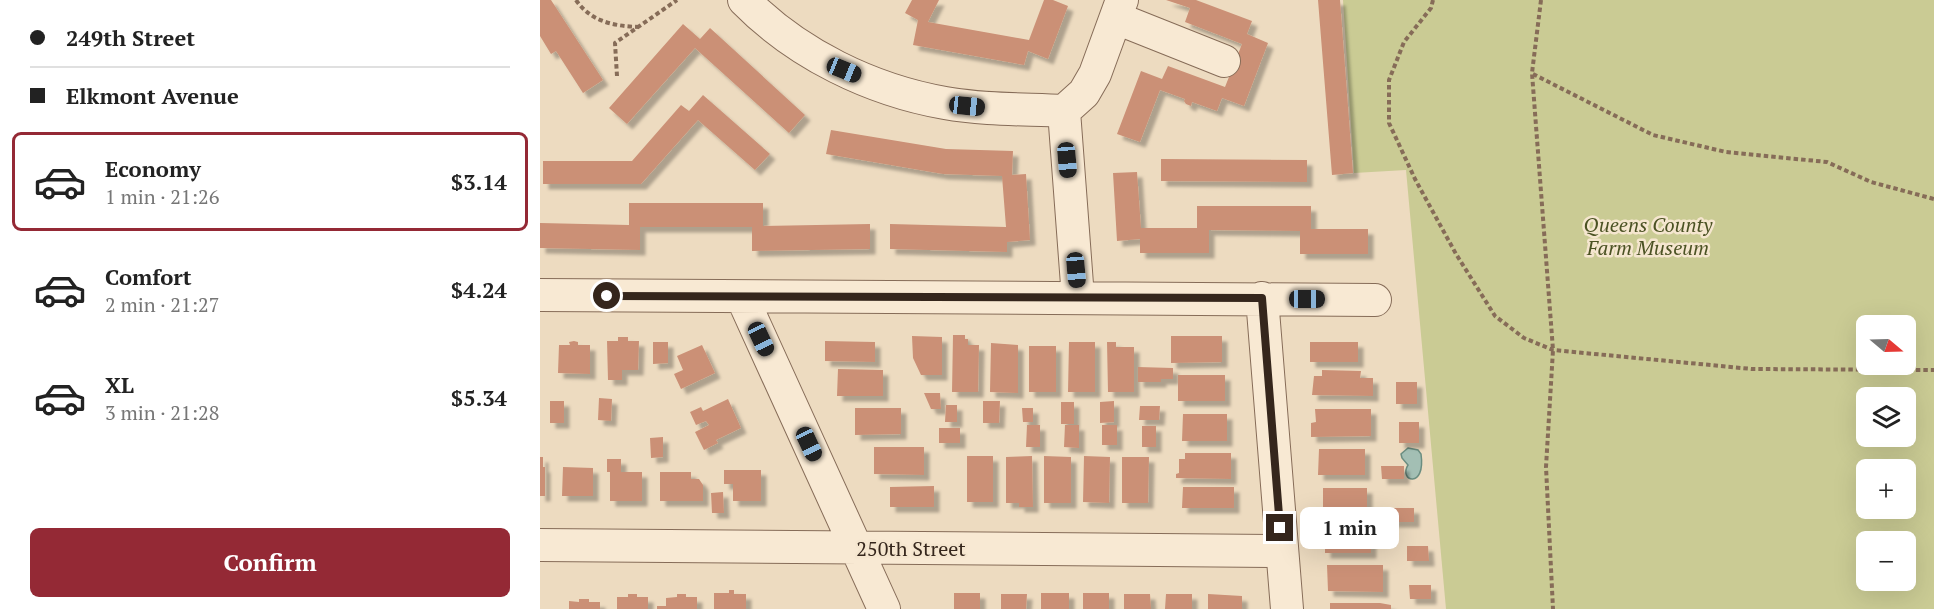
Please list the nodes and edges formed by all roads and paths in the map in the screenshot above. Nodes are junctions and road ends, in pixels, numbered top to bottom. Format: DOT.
graph roads {
  1 [pos="576,0"];
  2 [pos="677,0"];
  3 [pos="744,0"];
  4 [pos="1433,0"];
  5 [pos="1541,0"];
  6 [pos="1119,9"];
  7 [pos="640,27"];
  8 [pos="1224,61"];
  9 [pos="1532,73"];
  10 [pos="617,76"];
  11 [pos="1064,111"];
  12 [pos="1934,199"];
  13 [pos="540,295"];
  14 [pos="741,297"];
  15 [pos="1078,297"];
  16 [pos="1262,298"];
  17 [pos="1375,300"];
  18 [pos="1553,350"];
  19 [pos="1934,370"];
  20 [pos="540,546"];
  21 [pos="857,549"];
  22 [pos="1282,551"];
  23 [pos="884,609"];
  24 [pos="1287,609"];
  25 [pos="1553,609"];
  1 -- 7 [label="path"];
  2 -- 7 [label="path"];
  3 -- 11 [label="street"];
  4 -- 18 [label="path"];
  5 -- 9 [label="path"];
  6 -- 8 [label="street"];
  6 -- 11 [label="street"];
  7 -- 10 [label="path"];
  9 -- 12 [label="path"];
  9 -- 18 [label="path"];
  11 -- 15 [label="street"];
  13 -- 14 [label="street"];
  14 -- 15 [label="street"];
  14 -- 21 [label="street"];
  15 -- 16 [label="street"];
  16 -- 17 [label="street"];
  16 -- 22 [label="street"];
  18 -- 19 [label="path"];
  18 -- 25 [label="path"];
  20 -- 21 [label="street, 250th Street"];
  21 -- 22 [label="street, 250th Street"];
  21 -- 23 [label="street"];
  22 -- 24 [label="street"];
}
